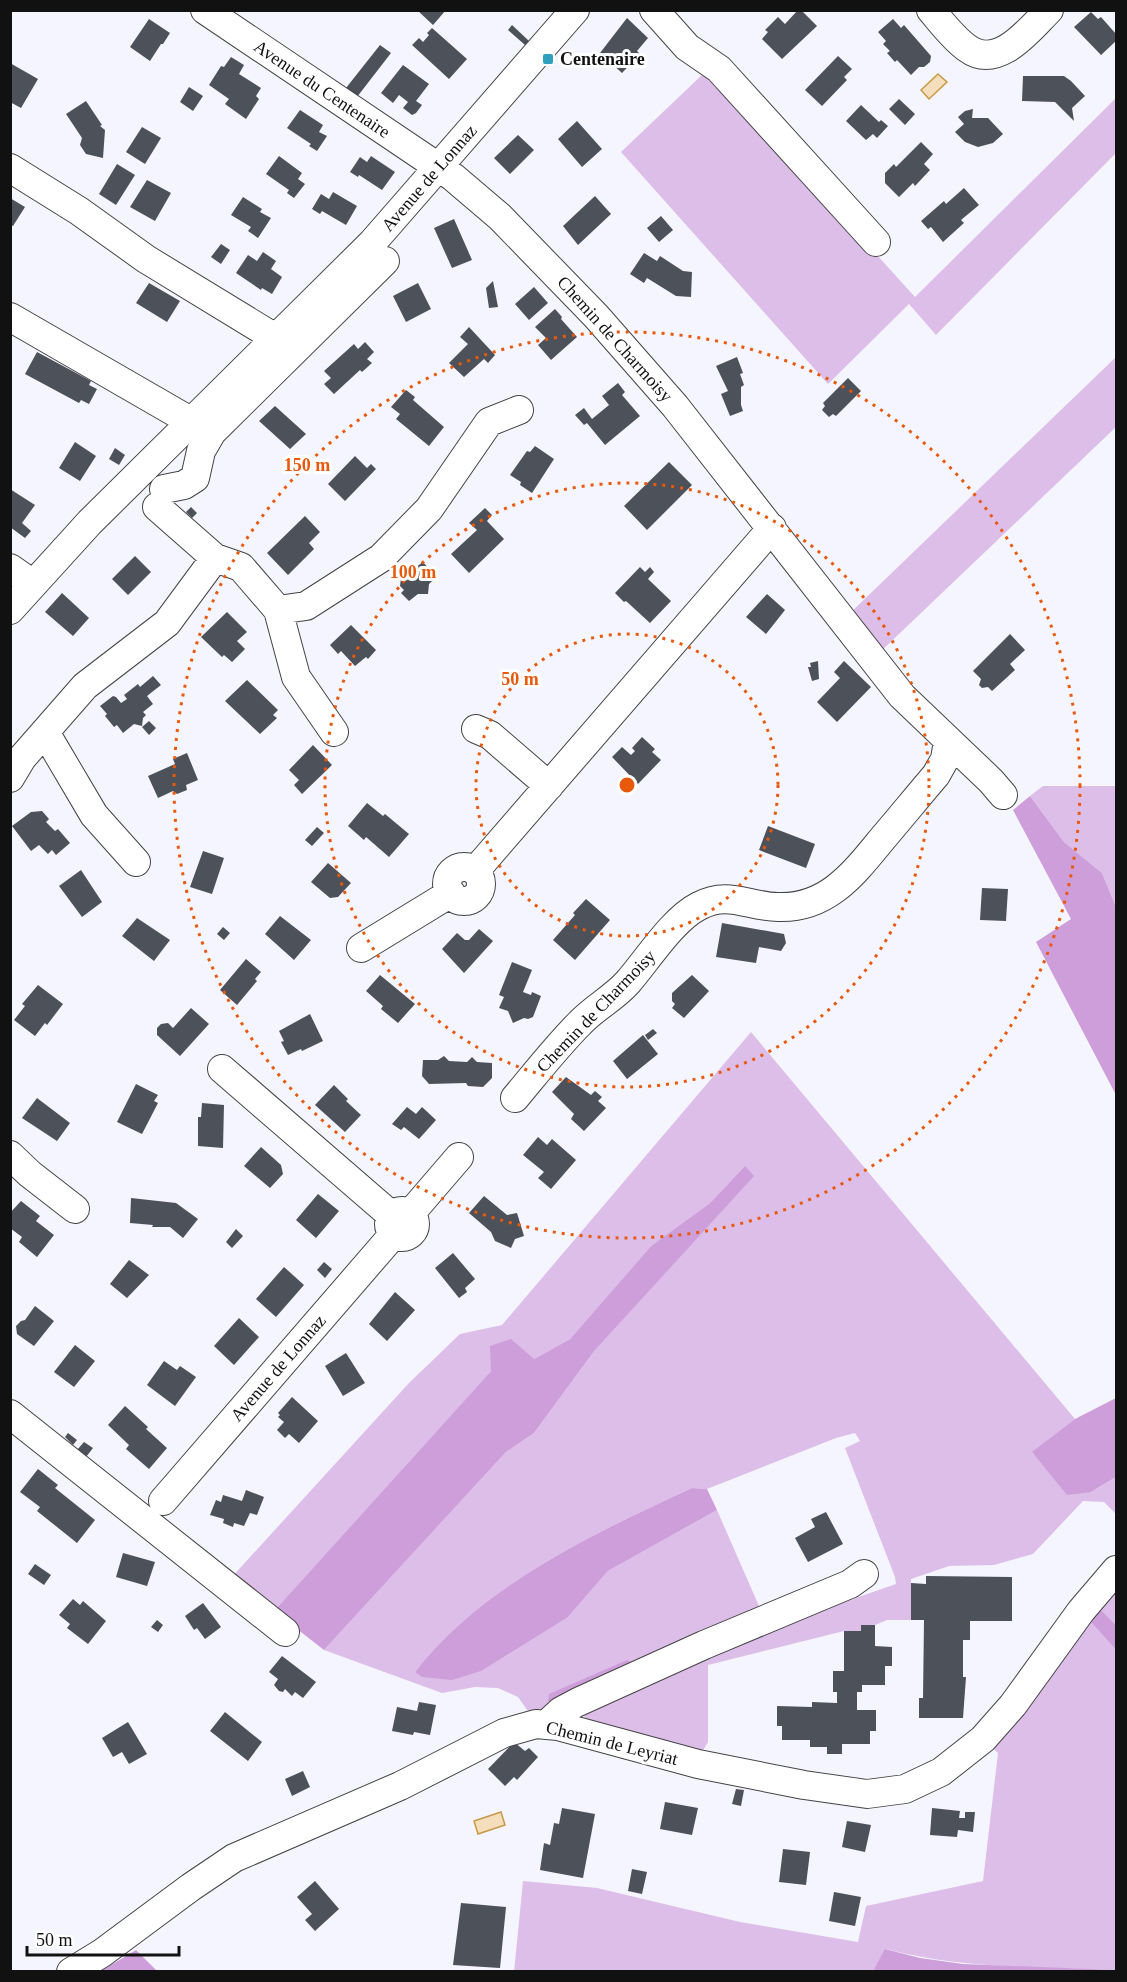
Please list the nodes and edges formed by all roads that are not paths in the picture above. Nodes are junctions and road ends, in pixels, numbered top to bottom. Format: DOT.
graph roads {
  1 [pos="205,10"];
  2 [pos="575,10"];
  3 [pos="654,10"];
  4 [pos="931,10"];
  5 [pos="1049,10"];
  6 [pos="10,168"];
  7 [pos="439,168"];
  8 [pos="876,242"];
  9 [pos="385,261"];
  10 [pos="10,317"];
  11 [pos="277,339"];
  12 [pos="519,410"];
  13 [pos="192,422"];
  14 [pos="146,467"];
  15 [pos="120,493"];
  16 [pos="160,498"];
  17 [pos="772,528"];
  18 [pos="215,558"];
  19 [pos="22,576"];
  20 [pos="10,610"];
  21 [pos="278,610"];
  22 [pos="476,729"];
  23 [pos="45,732"];
  24 [pos="334,732"];
  25 [pos="948,741"];
  26 [pos="10,778"];
  27 [pos="549,786"];
  28 [pos="1003,795"];
  29 [pos="135,862"];
  30 [pos="361,948"];
  31 [pos="222,1068"];
  32 [pos="515,1098"];
  33 [pos="10,1155"];
  34 [pos="459,1157"];
  35 [pos="75,1209"];
  36 [pos="398,1222"];
  37 [pos="10,1414"];
  38 [pos="147,1522"];
  39 [pos="1116,1570"];
  40 [pos="864,1574"];
  41 [pos="285,1632"];
  42 [pos="547,1724"];
  43 [pos="71,1971"];
  1 -- 7 [label="street, Avenue du Centenaire"];
  2 -- 7 [label="street, Avenue de Lonnaz"];
  3 -- 8 [label="street"];
  4 -- 5 [label="street"];
  6 -- 11 [label="street"];
  7 -- 11 [label="street, Avenue de Lonnaz"];
  7 -- 17 [label="street, Chemin de Charmoisy"];
  9 -- 16 [label="street"];
  10 -- 13 [label="street"];
  11 -- 13 [label="street, Avenue de Lonnaz"];
  12 -- 21 [label="street"];
  13 -- 14 [label="street, Avenue de Lonnaz"];
  14 -- 15 [label="street, Avenue de Lonnaz"];
  14 -- 16 [label="street"];
  15 -- 16 [label="street"];
  15 -- 19 [label="street, Avenue de Lonnaz"];
  16 -- 18 [label="street"];
  17 -- 25 [label="street, Chemin de Charmoisy"];
  17 -- 27 [label="street"];
  18 -- 21 [label="street"];
  18 -- 23 [label="street"];
  19 -- 20 [label="street, Avenue de Lonnaz"];
  21 -- 24 [label="street"];
  22 -- 27 [label="street"];
  23 -- 26 [label="street"];
  23 -- 29 [label="street"];
  25 -- 28 [label="street, Chemin de Charmoisy"];
  25 -- 32 [label="street, Chemin de Charmoisy"];
  27 -- 30 [label="street"];
  31 -- 36 [label="street"];
  33 -- 35 [label="street"];
  34 -- 36 [label="street, Avenue de Lonnaz"];
  36 -- 38 [label="street, Avenue de Lonnaz"];
  37 -- 38 [label="street"];
  38 -- 41 [label="street"];
  39 -- 42 [label="street, Chemin de Leyriat"];
  40 -- 42 [label="street"];
  42 -- 43 [label="street, Chemin de Leyriat"];
}
